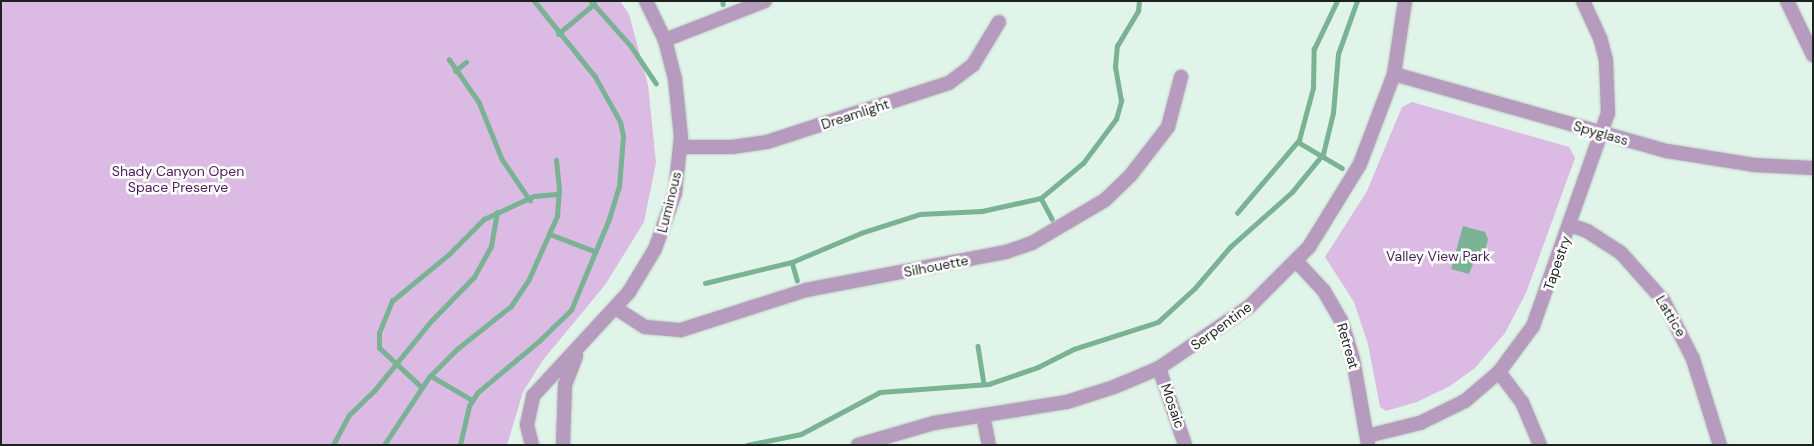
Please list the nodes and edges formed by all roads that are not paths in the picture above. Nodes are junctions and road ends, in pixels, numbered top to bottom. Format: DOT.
graph roads {
  1 [pos="646,1"];
  2 [pos="765,1"];
  3 [pos="1405,1"];
  4 [pos="1583,1"];
  5 [pos="1787,1"];
  6 [pos="999,22"];
  7 [pos="664,40"];
  8 [pos="1813,55"];
  9 [pos="1394,74"];
  10 [pos="1181,77"];
  11 [pos="1603,134"];
  12 [pos="680,147"];
  13 [pos="1813,168"];
  14 [pos="1570,225"];
  15 [pos="1297,262"];
  16 [pos="617,309"];
  17 [pos="578,351"];
  18 [pos="1159,368"];
  19 [pos="1499,372"];
  20 [pos="984,415"];
  21 [pos="1367,440"];
  22 [pos="532,445"];
  23 [pos="563,445"];
  24 [pos="858,445"];
  25 [pos="989,445"];
  26 [pos="1185,445"];
  27 [pos="1540,445"];
  28 [pos="1720,445"];
  1 -- 7 [label="street, Luminous"];
  2 -- 7 [label="street"];
  3 -- 9 [label="street, Serpentine"];
  4 -- 11 [label="street, Tapestry"];
  5 -- 8 [label="street"];
  6 -- 12 [label="street, Dreamlight"];
  7 -- 12 [label="street, Luminous"];
  9 -- 11 [label="street, Spyglass"];
  9 -- 15 [label="street, Serpentine"];
  10 -- 16 [label="street, Silhouette"];
  11 -- 13 [label="street, Spyglass"];
  11 -- 14 [label="street, Tapestry"];
  12 -- 16 [label="street, Luminous"];
  14 -- 19 [label="street, Tapestry"];
  14 -- 28 [label="street, Lattice"];
  15 -- 18 [label="street, Serpentine"];
  15 -- 21 [label="street, Retreat"];
  16 -- 17 [label="street, Luminous"];
  17 -- 22 [label="street, Luminous"];
  17 -- 23 [label="street, Luminous"];
  18 -- 20 [label="street, Serpentine"];
  18 -- 26 [label="street, Mosaic"];
  19 -- 21 [label="street, Tapestry"];
  19 -- 27 [label="street"];
  20 -- 24 [label="street, Serpentine"];
  20 -- 25 [label="street"];
}
